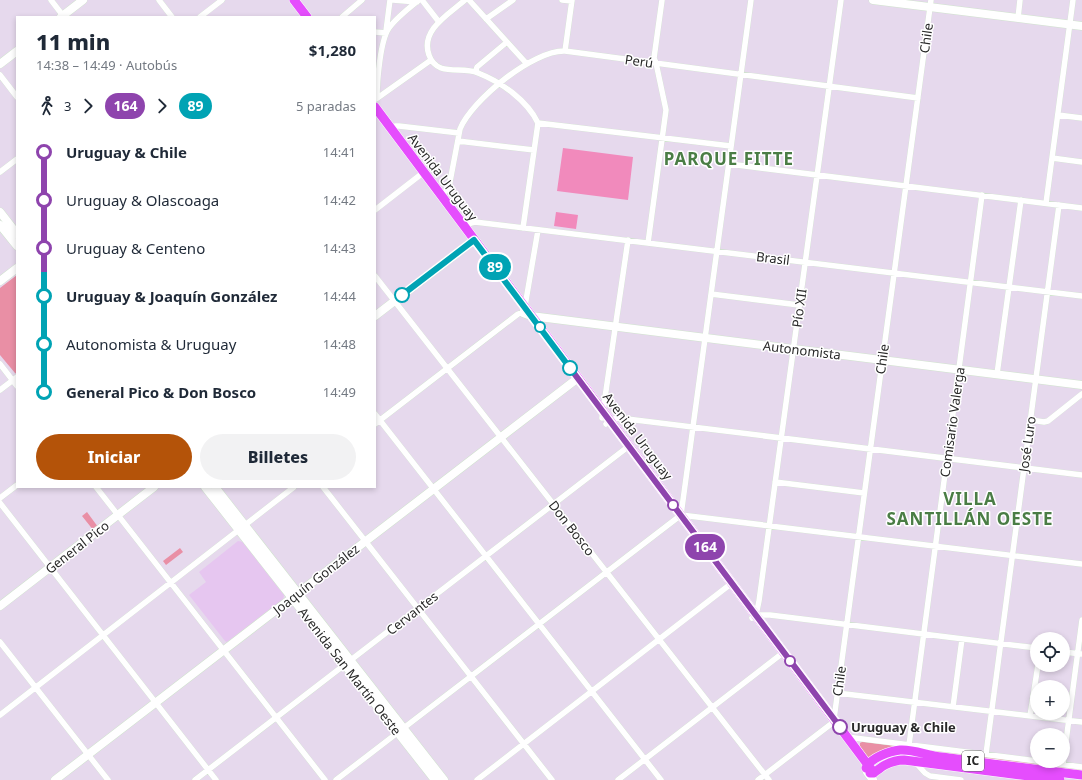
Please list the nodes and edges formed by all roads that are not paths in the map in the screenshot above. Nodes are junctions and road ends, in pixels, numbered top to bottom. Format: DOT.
graph roads {
  1 [pos="51,0"];
  2 [pos="83,0"];
  3 [pos="159,0"];
  4 [pos="222,0"];
  5 [pos="288,0"];
  6 [pos="294,0"];
  7 [pos="362,0"];
  8 [pos="390,0"];
  9 [pos="393,0"];
  10 [pos="465,0"];
  11 [pos="469,0"];
  12 [pos="513,0"];
  13 [pos="562,0"];
  14 [pos="572,0"];
  15 [pos="662,0"];
  16 [pos="751,0"];
  17 [pos="841,0"];
  18 [pos="873,0"];
  19 [pos="1020,0"];
  20 [pos="1073,0"];
  21 [pos="419,1"];
  22 [pos="931,4"];
  23 [pos="63,16"];
  24 [pos="171,16"];
  25 [pos="201,16"];
  26 [pos="300,16"];
  27 [pos="306,16"];
  28 [pos="343,16"];
  29 [pos="1018,18"];
  30 [pos="486,19"];
  31 [pos="439,22"];
  32 [pos="1070,24"];
  33 [pos="1082,26"];
  34 [pos="376,32"];
  35 [pos="386,34"];
  36 [pos="506,42"];
  37 [pos="565,51"];
  38 [pos="16,52"];
  39 [pos="431,60"];
  40 [pos="656,63"];
  41 [pos="0,64"];
  42 [pos="527,64"];
  43 [pos="477,72"];
  44 [pos="741,74"];
  45 [pos="0,75"];
  46 [pos="376,84"];
  47 [pos="499,84"];
  48 [pos="829,86"];
  49 [pos="16,96"];
  50 [pos="918,98"];
  51 [pos="376,99"];
  52 [pos="376,108"];
  53 [pos="1058,115"];
  54 [pos="376,116"];
  55 [pos="1082,118"];
  56 [pos="538,123"];
  57 [pos="391,129"];
  58 [pos="460,133"];
  59 [pos="662,139"];
  60 [pos="458,141"];
  61 [pos="731,146"];
  62 [pos="534,150"];
  63 [pos="1052,158"];
  64 [pos="16,159"];
  65 [pos="1082,162"];
  66 [pos="729,164"];
  67 [pos="0,172"];
  68 [pos="422,174"];
  69 [pos="817,175"];
  70 [pos="906,186"];
  71 [pos="430,189"];
  72 [pos="441,195"];
  73 [pos="982,195"];
  74 [pos="1021,200"];
  75 [pos="1046,203"];
  76 [pos="1060,205"];
  77 [pos="1082,208"];
  78 [pos="376,209"];
  79 [pos="0,212"];
  80 [pos="0,225"];
  81 [pos="465,227"];
  82 [pos="523,228"];
  83 [pos="538,230"];
  84 [pos="16,233"];
  85 [pos="628,240"];
  86 [pos="472,241"];
  87 [pos="648,243"];
  88 [pos="16,245"];
  89 [pos="717,251"];
  90 [pos="805,262"];
  91 [pos="16,269"];
  92 [pos="894,273"];
  93 [pos="376,277"];
  94 [pos="0,281"];
  95 [pos="970,282"];
  96 [pos="1009,287"];
  97 [pos="1048,292"];
  98 [pos="711,294"];
  99 [pos="1082,296"];
  100 [pos="394,301"];
  101 [pos="800,305"];
  102 [pos="526,312"];
  103 [pos="376,315"];
  104 [pos="615,326"];
  105 [pos="705,338"];
  106 [pos="794,349"];
  107 [pos="882,360"];
  108 [pos="0,364"];
  109 [pos="447,368"];
  110 [pos="959,370"];
  111 [pos="997,374"];
  112 [pos="15,379"];
  113 [pos="576,379"];
  114 [pos="1036,379"];
  115 [pos="1082,385"];
  116 [pos="0,390"];
  117 [pos="1082,394"];
  118 [pos="605,419"];
  119 [pos="1031,420"];
  120 [pos="377,422"];
  121 [pos="692,427"];
  122 [pos="501,437"];
  123 [pos="782,438"];
  124 [pos="627,448"];
  125 [pos="870,449"];
  126 [pos="947,458"];
  127 [pos="1024,468"];
  128 [pos="1082,475"];
  129 [pos="775,482"];
  130 [pos="16,486"];
  131 [pos="97,488"];
  132 [pos="153,488"];
  133 [pos="206,488"];
  134 [pos="216,488"];
  135 [pos="293,488"];
  136 [pos="323,488"];
  137 [pos="433,489"];
  138 [pos="864,493"];
  139 [pos="0,498"];
  140 [pos="0,503"];
  141 [pos="554,504"];
  142 [pos="118,515"];
  143 [pos="678,516"];
  144 [pos="769,526"];
  145 [pos="242,527"];
  146 [pos="858,537"];
  147 [pos="365,541"];
  148 [pos="935,546"];
  149 [pos="1012,555"];
  150 [pos="486,556"];
  151 [pos="1082,564"];
  152 [pos="50,567"];
  153 [pos="606,572"];
  154 [pos="170,582"];
  155 [pos="730,585"];
  156 [pos="295,595"];
  157 [pos="0,606"];
  158 [pos="418,609"];
  159 [pos="754,617"];
  160 [pos="1082,620"];
  161 [pos="539,624"];
  162 [pos="846,625"];
  163 [pos="923,634"];
  164 [pos="103,635"];
  165 [pos="659,639"];
  166 [pos="962,639"];
  167 [pos="0,642"];
  168 [pos="1001,644"];
  169 [pos="1030,647"];
  170 [pos="223,650"];
  171 [pos="1070,653"];
  172 [pos="782,654"];
  173 [pos="1080,654"];
  174 [pos="348,663"];
  175 [pos="471,676"];
  176 [pos="35,687"];
  177 [pos="592,691"];
  178 [pos="837,693"];
  179 [pos="156,702"];
  180 [pos="914,702"];
  181 [pos="712,707"];
  182 [pos="953,707"];
  183 [pos="992,711"];
  184 [pos="0,714"];
  185 [pos="1030,716"];
  186 [pos="276,718"];
  187 [pos="1061,720"];
  188 [pos="832,721"];
  189 [pos="1069,721"];
  190 [pos="1082,722"];
  191 [pos="1068,728"];
  192 [pos="401,730"];
  193 [pos="847,737"];
  194 [pos="524,744"];
  195 [pos="909,744"];
  196 [pos="986,754"];
  197 [pos="88,755"];
  198 [pos="645,759"];
  199 [pos="1030,760"];
  200 [pos="915,761"];
  201 [pos="1070,765"];
  202 [pos="1082,767"];
  203 [pos="208,770"];
  204 [pos="872,774"];
  205 [pos="765,775"];
  206 [pos="1082,775"];
  207 [pos="55,780"];
  208 [pos="108,780"];
  209 [pos="195,780"];
  210 [pos="216,780"];
  211 [pos="325,780"];
  212 [pos="336,780"];
  213 [pos="435,780"];
  214 [pos="444,780"];
  215 [pos="477,780"];
  216 [pos="552,780"];
  217 [pos="618,780"];
  218 [pos="661,780"];
  219 [pos="758,780"];
  220 [pos="769,780"];
  221 [pos="961,780"];
  222 [pos="1060,780"];
  1 -- 23 [label="street"];
  2 -- 23 [label="main road"];
  3 -- 24 [label="street"];
  4 -- 25 [label="street"];
  5 -- 26 [label="main road"];
  6 -- 27 [label="main road"];
  7 -- 28 [label="street"];
  8 -- 35 [label="street"];
  9 -- 21 [label="street"];
  10 -- 31 [label="street"];
  11 -- 30 [label="street"];
  12 -- 30 [label="street"];
  13 -- 14 [label="street"];
  14 -- 37 [label="street"];
  15 -- 40 [label="street"];
  16 -- 44 [label="street"];
  17 -- 48 [label="street, Pío XII"];
  18 -- 22 [label="main road"];
  19 -- 29 [label="street"];
  20 -- 32 [label="street"];
  21 -- 31 [label="street"];
  21 -- 35 [label="street"];
  22 -- 29 [label="main road"];
  22 -- 50 [label="street, Chile"];
  29 -- 32 [label="main road"];
  30 -- 36 [label="street"];
  31 -- 39 [label="street"];
  32 -- 33 [label="main road"];
  32 -- 53 [label="street"];
  34 -- 35 [label="street"];
  35 -- 46 [label="street"];
  36 -- 42 [label="street"];
  36 -- 43 [label="street"];
  37 -- 40 [label="street, Perú"];
  37 -- 42 [label="street, Perú"];
  38 -- 41 [label="main road"];
  39 -- 43 [label="street"];
  39 -- 51 [label="street"];
  40 -- 44 [label="street, Perú"];
  40 -- 59 [label="street"];
  42 -- 47 [label="street, Perú"];
  43 -- 47 [label="street"];
  44 -- 48 [label="street, Perú"];
  44 -- 61 [label="street"];
  45 -- 49 [label="street"];
  46 -- 51 [label="street"];
  47 -- 56 [label="street"];
  47 -- 58 [label="street, Perú"];
  48 -- 50 [label="street, Perú"];
  48 -- 69 [label="street, Pío XII"];
  50 -- 70 [label="street, Chile"];
  52 -- 57 [label="main road, Avenida Uruguay"];
  53 -- 55 [label="street"];
  53 -- 63 [label="street"];
  54 -- 68 [label="main road, Avenida Uruguay"];
  56 -- 59 [label="street"];
  56 -- 62 [label="street"];
  57 -- 58 [label="street"];
  57 -- 68 [label="main road, Avenida Uruguay"];
  58 -- 60 [label="street, Perú"];
  59 -- 61 [label="street"];
  59 -- 87 [label="street"];
  60 -- 62 [label="street"];
  60 -- 72 [label="street, Perú"];
  61 -- 66 [label="street"];
  62 -- 82 [label="street"];
  63 -- 65 [label="street"];
  63 -- 75 [label="street"];
  64 -- 67 [label="street"];
  66 -- 69 [label="street"];
  66 -- 89 [label="street"];
  68 -- 71 [label="main road, Avenida Uruguay"];
  68 -- 72 [label="main road, Avenida Uruguay"];
  68 -- 78 [label="street"];
  69 -- 70 [label="street"];
  69 -- 90 [label="street, Pío XII"];
  70 -- 73 [label="street"];
  70 -- 92 [label="street, Chile"];
  71 -- 72 [label="main road"];
  71 -- 86 [label="main road, Avenida Uruguay"];
  72 -- 81 [label="main road, Avenida Uruguay"];
  73 -- 74 [label="street"];
  73 -- 95 [label="street, Comisario Valerga"];
  74 -- 75 [label="street"];
  74 -- 96 [label="street"];
  75 -- 76 [label="street"];
  76 -- 77 [label="street"];
  76 -- 97 [label="street, José Luro"];
  79 -- 84 [label="main road"];
  80 -- 88 [label="main road"];
  81 -- 82 [label="street, Brasil"];
  81 -- 86 [label="main road, Avenida Uruguay"];
  82 -- 83 [label="street, Brasil"];
  83 -- 85 [label="street, Brasil"];
  83 -- 102 [label="street"];
  85 -- 87 [label="street, Brasil"];
  85 -- 104 [label="street"];
  86 -- 100 [label="main road"];
  86 -- 102 [label="main road, Avenida Uruguay"];
  87 -- 89 [label="street, Brasil"];
  89 -- 90 [label="street, Brasil"];
  89 -- 98 [label="street"];
  90 -- 92 [label="street, Brasil"];
  90 -- 101 [label="street, Pío XII"];
  91 -- 94 [label="main road"];
  92 -- 95 [label="street, Brasil"];
  92 -- 107 [label="street, Chile"];
  93 -- 100 [label="street, Don Bosco"];
  95 -- 96 [label="street, Brasil"];
  95 -- 110 [label="street, Comisario Valerga"];
  96 -- 97 [label="street, Brasil"];
  96 -- 111 [label="street"];
  97 -- 99 [label="street, Brasil"];
  97 -- 114 [label="street, José Luro"];
  98 -- 101 [label="street"];
  98 -- 105 [label="street"];
  100 -- 103 [label="main road"];
  100 -- 109 [label="street, Don Bosco"];
  101 -- 106 [label="street, Pío XII"];
  102 -- 104 [label="main road, Autonomista"];
  102 -- 109 [label="street"];
  102 -- 113 [label="main road, Avenida Uruguay"];
  104 -- 105 [label="main road, Autonomista"];
  104 -- 118 [label="street"];
  105 -- 106 [label="main road, Autonomista"];
  105 -- 121 [label="street"];
  106 -- 107 [label="main road, Autonomista"];
  106 -- 123 [label="street, Pío XII"];
  107 -- 110 [label="main road, Autonomista"];
  107 -- 125 [label="street, Chile"];
  108 -- 112 [label="street"];
  109 -- 120 [label="street"];
  109 -- 122 [label="street, Don Bosco"];
  110 -- 111 [label="main road, Autonomista"];
  110 -- 126 [label="street, Comisario Valerga"];
  111 -- 114 [label="main road, Autonomista"];
  112 -- 116 [label="street"];
  113 -- 118 [label="main road, Avenida Uruguay"];
  113 -- 122 [label="main road, Joaquín González"];
  114 -- 115 [label="main road, Autonomista"];
  114 -- 119 [label="street, José Luro"];
  117 -- 119 [label="street"];
  118 -- 121 [label="street"];
  118 -- 124 [label="main road, Avenida Uruguay"];
  119 -- 127 [label="street, José Luro"];
  120 -- 137 [label="street"];
  121 -- 123 [label="street"];
  121 -- 143 [label="street"];
  122 -- 137 [label="main road, Joaquín González"];
  122 -- 141 [label="street, Don Bosco"];
  123 -- 125 [label="street"];
  123 -- 129 [label="street, Pío XII"];
  124 -- 141 [label="street, Cervantes"];
  124 -- 143 [label="main road, Avenida Uruguay"];
  125 -- 126 [label="street"];
  125 -- 138 [label="street, Chile"];
  126 -- 127 [label="street"];
  126 -- 148 [label="street, Comisario Valerga"];
  127 -- 128 [label="street"];
  127 -- 149 [label="street, José Luro"];
  129 -- 138 [label="street"];
  129 -- 144 [label="street, Pío XII"];
  130 -- 139 [label="street"];
  131 -- 142 [label="street"];
  132 -- 142 [label="main road, General Pico"];
  133 -- 145 [label="main road, Avenida San Martín Oeste"];
  134 -- 145 [label="main road, Avenida San Martín Oeste"];
  135 -- 145 [label="street"];
  136 -- 147 [label="street"];
  137 -- 147 [label="main road, Joaquín González"];
  137 -- 150 [label="street"];
  138 -- 146 [label="street, Chile"];
  140 -- 152 [label="street"];
  141 -- 150 [label="street, Cervantes"];
  141 -- 153 [label="street, Don Bosco"];
  142 -- 152 [label="main road, General Pico"];
  142 -- 154 [label="street"];
  143 -- 144 [label="street"];
  143 -- 153 [label="street"];
  143 -- 155 [label="main road, Avenida Uruguay"];
  144 -- 146 [label="street"];
  144 -- 159 [label="street, Pío XII"];
  145 -- 154 [label="street"];
  145 -- 156 [label="main road, Avenida San Martín Oeste"];
  146 -- 148 [label="street"];
  146 -- 162 [label="street, Chile"];
  147 -- 156 [label="main road, Joaquín González"];
  147 -- 158 [label="street"];
  148 -- 149 [label="street"];
  148 -- 163 [label="street, Comisario Valerga"];
  149 -- 151 [label="street"];
  149 -- 168 [label="street, José Luro"];
  150 -- 158 [label="street, Cervantes"];
  150 -- 161 [label="street"];
  152 -- 157 [label="main road, General Pico"];
  152 -- 164 [label="street"];
  153 -- 161 [label="street"];
  153 -- 165 [label="street, Don Bosco"];
  154 -- 164 [label="street"];
  154 -- 170 [label="street"];
  155 -- 159 [label="main road, Avenida Uruguay"];
  155 -- 165 [label="street"];
  156 -- 170 [label="main road, Joaquín González"];
  156 -- 174 [label="main road, Avenida San Martín Oeste"];
  158 -- 174 [label="street, Cervantes"];
  158 -- 175 [label="street"];
  159 -- 162 [label="street"];
  159 -- 172 [label="main road, Avenida Uruguay"];
  160 -- 173 [label="street"];
  161 -- 175 [label="street"];
  161 -- 177 [label="street"];
  162 -- 163 [label="street"];
  162 -- 178 [label="street, Chile"];
  163 -- 166 [label="street"];
  163 -- 180 [label="street, Comisario Valerga"];
  164 -- 176 [label="street"];
  164 -- 179 [label="street"];
  165 -- 177 [label="street"];
  165 -- 181 [label="street, Don Bosco"];
  166 -- 168 [label="street"];
  166 -- 182 [label="street"];
  167 -- 176 [label="street"];
  168 -- 169 [label="street"];
  168 -- 183 [label="street, José Luro"];
  170 -- 179 [label="main road, Joaquín González"];
  170 -- 186 [label="street"];
  171 -- 173 [label="street"];
  172 -- 181 [label="street"];
  172 -- 188 [label="main road, Avenida Uruguay"];
  173 -- 189 [label="street"];
  174 -- 186 [label="street, Cervantes"];
  174 -- 192 [label="main road, Avenida San Martín Oeste"];
  175 -- 192 [label="street"];
  175 -- 194 [label="street"];
  176 -- 184 [label="street"];
  176 -- 197 [label="street"];
  177 -- 194 [label="street"];
  177 -- 198 [label="street"];
  178 -- 180 [label="street"];
  178 -- 188 [label="street, Chile"];
  179 -- 197 [label="main road, Joaquín González"];
  179 -- 203 [label="street"];
  180 -- 182 [label="street"];
  180 -- 195 [label="street, Comisario Valerga"];
  181 -- 198 [label="street"];
  181 -- 205 [label="street, Don Bosco"];
  182 -- 183 [label="street"];
  183 -- 185 [label="street"];
  183 -- 196 [label="street, José Luro"];
  186 -- 203 [label="street, Cervantes"];
  186 -- 211 [label="street"];
  187 -- 189 [label="street"];
  188 -- 193 [label="main road, Avenida Uruguay"];
  188 -- 204 [label="main road, Avenida Uruguay"];
  188 -- 205 [label="street"];
  189 -- 190 [label="street"];
  189 -- 191 [label="street"];
  192 -- 212 [label="street"];
  192 -- 213 [label="main road, Avenida San Martín Oeste"];
  192 -- 214 [label="main road, Avenida San Martín Oeste"];
  193 -- 195 [label="street"];
  193 -- 204 [label="main road, Avenida Uruguay"];
  194 -- 215 [label="street"];
  194 -- 216 [label="street"];
  195 -- 196 [label="street"];
  196 -- 199 [label="street"];
  197 -- 207 [label="main road, Joaquín González"];
  197 -- 208 [label="street"];
  198 -- 217 [label="street"];
  198 -- 218 [label="street"];
  200 -- 204 [label="main road, IC"];
  200 -- 221 [label="street"];
  200 -- 222 [label="main road, IC"];
  201 -- 202 [label="street"];
  203 -- 209 [label="street, Cervantes"];
  203 -- 210 [label="street"];
  204 -- 206 [label="main road, IC"];
  205 -- 219 [label="street"];
  205 -- 220 [label="street, Don Bosco"];
}
